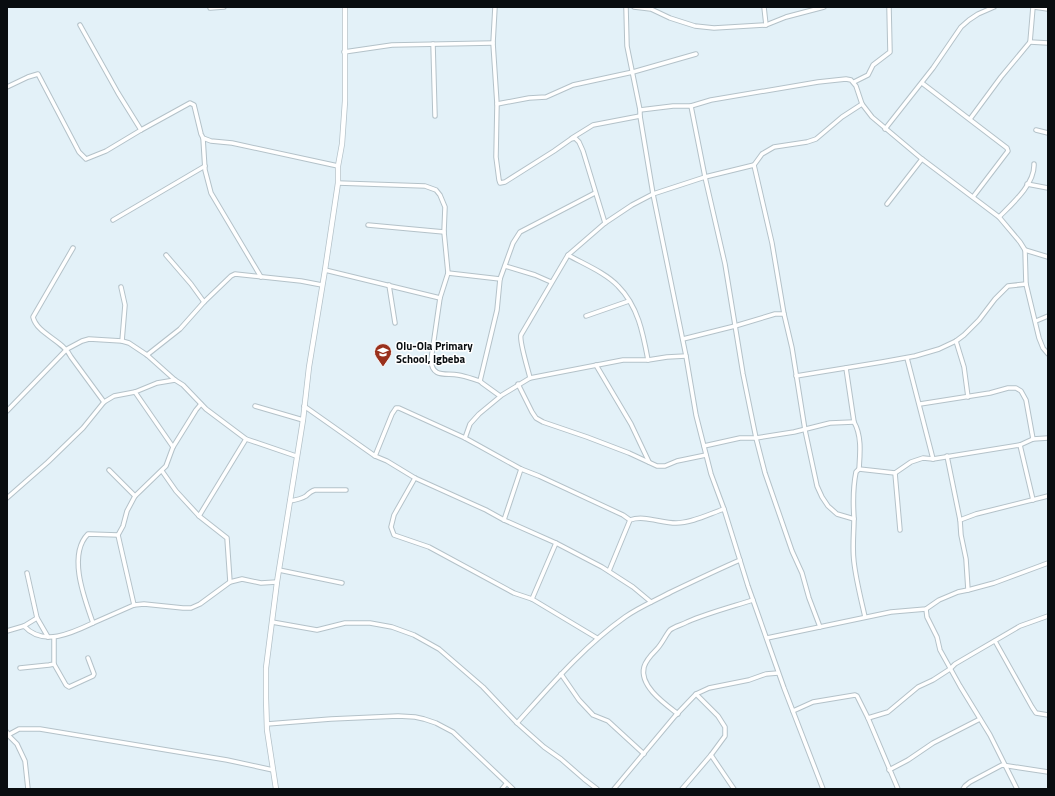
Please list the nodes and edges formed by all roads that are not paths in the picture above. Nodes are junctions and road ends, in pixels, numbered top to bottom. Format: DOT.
graph roads {
  1 [pos="224,7"];
  2 [pos="345,7"];
  3 [pos="495,7"];
  4 [pos="626,7"];
  5 [pos="634,7"];
  6 [pos="764,7"];
  7 [pos="824,7"];
  8 [pos="889,7"];
  9 [pos="994,7"];
  10 [pos="1034,7"];
  11 [pos="210,8"];
  12 [pos="1048,9"];
  13 [pos="80,25"];
  14 [pos="766,25"];
  15 [pos="1030,42"];
  16 [pos="493,43"];
  17 [pos="1048,43"];
  18 [pos="433,44"];
  19 [pos="344,52"];
  20 [pos="696,54"];
  21 [pos="633,72"];
  22 [pos="854,82"];
  23 [pos="922,83"];
  24 [pos="7,88"];
  25 [pos="497,104"];
  26 [pos="862,104"];
  27 [pos="691,106"];
  28 [pos="640,110"];
  29 [pos="435,116"];
  30 [pos="640,116"];
  31 [pos="970,119"];
  32 [pos="885,129"];
  33 [pos="141,130"];
  34 [pos="1036,130"];
  35 [pos="1048,133"];
  36 [pos="203,138"];
  37 [pos="571,139"];
  38 [pos="922,159"];
  39 [pos="1034,164"];
  40 [pos="754,165"];
  41 [pos="205,166"];
  42 [pos="338,166"];
  43 [pos="705,177"];
  44 [pos="338,183"];
  45 [pos="1027,184"];
  46 [pos="1048,188"];
  47 [pos="595,193"];
  48 [pos="654,194"];
  49 [pos="973,197"];
  50 [pos="887,204"];
  51 [pos="999,217"];
  52 [pos="113,220"];
  53 [pos="605,223"];
  54 [pos="368,224"];
  55 [pos="444,232"];
  56 [pos="73,248"];
  57 [pos="1025,250"];
  58 [pos="166,254"];
  59 [pos="568,255"];
  60 [pos="1048,257"];
  61 [pos="505,266"];
  62 [pos="325,270"];
  63 [pos="448,273"];
  64 [pos="261,277"];
  65 [pos="500,279"];
  66 [pos="551,282"];
  67 [pos="1026,284"];
  68 [pos="322,285"];
  69 [pos="389,285"];
  70 [pos="121,287"];
  71 [pos="440,298"];
  72 [pos="629,301"];
  73 [pos="204,302"];
  74 [pos="784,314"];
  75 [pos="586,316"];
  76 [pos="1048,316"];
  77 [pos="1036,321"];
  78 [pos="395,323"];
  79 [pos="735,326"];
  80 [pos="683,339"];
  81 [pos="122,341"];
  82 [pos="956,341"];
  83 [pos="67,349"];
  84 [pos="1048,354"];
  85 [pos="146,355"];
  86 [pos="686,356"];
  87 [pos="907,358"];
  88 [pos="648,360"];
  89 [pos="596,365"];
  90 [pos="846,368"];
  91 [pos="796,376"];
  92 [pos="530,378"];
  93 [pos="175,380"];
  94 [pos="480,381"];
  95 [pos="518,384"];
  96 [pos="135,392"];
  97 [pos="500,396"];
  98 [pos="968,397"];
  99 [pos="104,402"];
  100 [pos="201,404"];
  101 [pos="920,404"];
  102 [pos="255,406"];
  103 [pos="304,406"];
  104 [pos="7,411"];
  105 [pos="303,420"];
  106 [pos="854,422"];
  107 [pos="805,430"];
  108 [pos="465,438"];
  109 [pos="756,438"];
  110 [pos="1048,438"];
  111 [pos="246,439"];
  112 [pos="1033,439"];
  113 [pos="1020,445"];
  114 [pos="704,446"];
  115 [pos="172,447"];
  116 [pos="706,455"];
  117 [pos="296,456"];
  118 [pos="375,456"];
  119 [pos="947,456"];
  120 [pos="933,459"];
  121 [pos="650,463"];
  122 [pos="521,469"];
  123 [pos="859,469"];
  124 [pos="108,470"];
  125 [pos="162,471"];
  126 [pos="895,473"];
  127 [pos="415,478"];
  128 [pos="346,490"];
  129 [pos="135,496"];
  130 [pos="1048,496"];
  131 [pos="7,498"];
  132 [pos="1033,500"];
  133 [pos="290,501"];
  134 [pos="724,509"];
  135 [pos="199,516"];
  136 [pos="854,519"];
  137 [pos="504,520"];
  138 [pos="630,520"];
  139 [pos="960,520"];
  140 [pos="900,530"];
  141 [pos="118,535"];
  142 [pos="556,543"];
  143 [pos="740,560"];
  144 [pos="1048,563"];
  145 [pos="279,570"];
  146 [pos="608,571"];
  147 [pos="27,573"];
  148 [pos="230,582"];
  149 [pos="277,582"];
  150 [pos="342,583"];
  151 [pos="968,590"];
  152 [pos="532,599"];
  153 [pos="753,600"];
  154 [pos="651,602"];
  155 [pos="134,605"];
  156 [pos="926,608"];
  157 [pos="1048,616"];
  158 [pos="864,617"];
  159 [pos="37,618"];
  160 [pos="272,622"];
  161 [pos="93,624"];
  162 [pos="24,626"];
  163 [pos="820,627"];
  164 [pos="7,632"];
  165 [pos="48,637"];
  166 [pos="54,637"];
  167 [pos="597,638"];
  168 [pos="766,638"];
  169 [pos="994,641"];
  170 [pos="88,658"];
  171 [pos="54,664"];
  172 [pos="20,668"];
  173 [pos="950,669"];
  174 [pos="778,673"];
  175 [pos="560,674"];
  176 [pos="696,694"];
  177 [pos="793,711"];
  178 [pos="678,714"];
  179 [pos="1048,715"];
  180 [pos="868,718"];
  181 [pos="980,719"];
  182 [pos="517,723"];
  183 [pos="267,724"];
  184 [pos="8,734"];
  185 [pos="644,754"];
  186 [pos="711,755"];
  187 [pos="1005,765"];
  188 [pos="273,770"];
  189 [pos="890,770"];
  190 [pos="1048,772"];
  191 [pos="506,784"];
  192 [pos="28,789"];
  193 [pos="276,789"];
  194 [pos="502,789"];
  195 [pos="513,789"];
  196 [pos="597,789"];
  197 [pos="614,789"];
  198 [pos="682,789"];
  199 [pos="734,789"];
  200 [pos="823,789"];
  201 [pos="898,789"];
  202 [pos="963,789"];
  203 [pos="1017,789"];
  1 -- 11 [label="street"];
  2 -- 19 [label="street"];
  3 -- 16 [label="street"];
  4 -- 21 [label="street"];
  5 -- 14 [label="street"];
  6 -- 14 [label="street"];
  7 -- 14 [label="street"];
  8 -- 22 [label="street"];
  9 -- 23 [label="street"];
  10 -- 12 [label="street"];
  10 -- 15 [label="street"];
  13 -- 33 [label="street"];
  15 -- 17 [label="street"];
  15 -- 31 [label="street"];
  16 -- 18 [label="street"];
  16 -- 25 [label="street"];
  18 -- 19 [label="street"];
  18 -- 29 [label="street"];
  19 -- 42 [label="street"];
  20 -- 21 [label="street"];
  21 -- 25 [label="street"];
  21 -- 28 [label="street"];
  22 -- 26 [label="street"];
  22 -- 27 [label="street"];
  23 -- 31 [label="street"];
  23 -- 32 [label="street"];
  24 -- 33 [label="street"];
  25 -- 37 [label="street"];
  26 -- 32 [label="street"];
  26 -- 40 [label="street"];
  27 -- 28 [label="street"];
  27 -- 43 [label="street"];
  28 -- 30 [label="street"];
  30 -- 37 [label="street"];
  30 -- 48 [label="street"];
  31 -- 49 [label="street"];
  32 -- 38 [label="street"];
  33 -- 36 [label="street"];
  34 -- 35 [label="street"];
  36 -- 41 [label="street"];
  36 -- 42 [label="street"];
  37 -- 47 [label="street"];
  38 -- 49 [label="street"];
  38 -- 50 [label="street"];
  39 -- 45 [label="street"];
  40 -- 43 [label="street"];
  40 -- 74 [label="street"];
  41 -- 52 [label="street"];
  41 -- 64 [label="street"];
  42 -- 44 [label="street"];
  43 -- 48 [label="street"];
  43 -- 79 [label="street"];
  44 -- 55 [label="street"];
  44 -- 62 [label="street"];
  45 -- 46 [label="street"];
  45 -- 51 [label="street"];
  47 -- 53 [label="street"];
  47 -- 61 [label="street"];
  48 -- 53 [label="street"];
  48 -- 80 [label="street"];
  49 -- 51 [label="street"];
  51 -- 57 [label="street"];
  53 -- 59 [label="street"];
  54 -- 55 [label="street"];
  55 -- 63 [label="street"];
  56 -- 83 [label="street"];
  57 -- 60 [label="street"];
  57 -- 67 [label="street"];
  58 -- 73 [label="street"];
  59 -- 66 [label="street"];
  59 -- 72 [label="street"];
  61 -- 65 [label="street"];
  61 -- 66 [label="street"];
  62 -- 68 [label="street"];
  62 -- 69 [label="street"];
  63 -- 65 [label="street"];
  63 -- 71 [label="street"];
  64 -- 68 [label="street"];
  64 -- 73 [label="street"];
  65 -- 94 [label="street"];
  66 -- 92 [label="street"];
  67 -- 77 [label="street"];
  67 -- 82 [label="street"];
  68 -- 103 [label="street"];
  69 -- 71 [label="street"];
  69 -- 78 [label="street"];
  70 -- 81 [label="street"];
  71 -- 94 [label="street"];
  72 -- 75 [label="street"];
  72 -- 88 [label="street"];
  73 -- 85 [label="street"];
  74 -- 79 [label="street"];
  74 -- 91 [label="street"];
  76 -- 77 [label="street"];
  77 -- 84 [label="street"];
  79 -- 80 [label="street"];
  79 -- 109 [label="street"];
  80 -- 86 [label="street"];
  81 -- 83 [label="street"];
  81 -- 85 [label="street"];
  82 -- 87 [label="street"];
  82 -- 98 [label="street"];
  83 -- 99 [label="street"];
  83 -- 104 [label="street"];
  85 -- 93 [label="street"];
  86 -- 88 [label="street"];
  86 -- 114 [label="street"];
  87 -- 90 [label="street"];
  87 -- 101 [label="street"];
  88 -- 89 [label="street"];
  89 -- 92 [label="street"];
  89 -- 121 [label="street"];
  90 -- 91 [label="street"];
  90 -- 106 [label="street"];
  91 -- 107 [label="street"];
  92 -- 95 [label="street"];
  93 -- 96 [label="street"];
  93 -- 100 [label="street"];
  94 -- 97 [label="street"];
  95 -- 97 [label="street"];
  95 -- 121 [label="street"];
  96 -- 99 [label="street"];
  96 -- 115 [label="street"];
  97 -- 108 [label="street"];
  98 -- 101 [label="street"];
  98 -- 112 [label="street"];
  99 -- 131 [label="street"];
  100 -- 111 [label="street"];
  100 -- 115 [label="street"];
  101 -- 120 [label="street"];
  102 -- 105 [label="street"];
  103 -- 105 [label="street"];
  103 -- 118 [label="street"];
  105 -- 117 [label="street"];
  106 -- 107 [label="street"];
  106 -- 123 [label="street"];
  107 -- 109 [label="street"];
  107 -- 136 [label="street"];
  108 -- 118 [label="street"];
  108 -- 122 [label="street"];
  109 -- 114 [label="street"];
  109 -- 163 [label="street"];
  110 -- 112 [label="street"];
  111 -- 117 [label="street"];
  111 -- 135 [label="street"];
  112 -- 113 [label="street"];
  113 -- 119 [label="street"];
  113 -- 132 [label="street"];
  114 -- 116 [label="street"];
  115 -- 125 [label="street"];
  116 -- 121 [label="street"];
  116 -- 134 [label="street"];
  117 -- 133 [label="street"];
  118 -- 127 [label="street"];
  119 -- 120 [label="street"];
  119 -- 139 [label="street"];
  120 -- 126 [label="street"];
  122 -- 137 [label="street"];
  122 -- 138 [label="street"];
  123 -- 126 [label="street"];
  123 -- 136 [label="street"];
  124 -- 129 [label="street"];
  125 -- 129 [label="street"];
  125 -- 135 [label="street"];
  126 -- 140 [label="street"];
  127 -- 137 [label="street"];
  127 -- 152 [label="street"];
  128 -- 133 [label="street"];
  129 -- 141 [label="street"];
  130 -- 132 [label="street"];
  132 -- 139 [label="street"];
  133 -- 145 [label="street"];
  134 -- 138 [label="street"];
  134 -- 143 [label="street"];
  135 -- 148 [label="street"];
  136 -- 158 [label="street"];
  137 -- 142 [label="street"];
  138 -- 146 [label="street"];
  139 -- 151 [label="street"];
  141 -- 155 [label="street"];
  141 -- 161 [label="street"];
  142 -- 146 [label="street"];
  142 -- 152 [label="street"];
  143 -- 153 [label="street"];
  143 -- 154 [label="street"];
  144 -- 151 [label="street"];
  145 -- 149 [label="street"];
  145 -- 150 [label="street"];
  146 -- 154 [label="street"];
  147 -- 159 [label="street"];
  148 -- 149 [label="street"];
  148 -- 155 [label="street"];
  149 -- 160 [label="street"];
  151 -- 156 [label="street"];
  152 -- 167 [label="street"];
  153 -- 168 [label="street"];
  153 -- 178 [label="street"];
  154 -- 167 [label="street"];
  155 -- 161 [label="street"];
  156 -- 158 [label="street"];
  156 -- 173 [label="street"];
  157 -- 169 [label="street"];
  158 -- 163 [label="street"];
  159 -- 162 [label="street"];
  159 -- 165 [label="street"];
  160 -- 182 [label="street"];
  160 -- 183 [label="street"];
  161 -- 166 [label="street"];
  162 -- 164 [label="street"];
  162 -- 165 [label="street"];
  163 -- 168 [label="street"];
  165 -- 166 [label="street"];
  166 -- 171 [label="street"];
  167 -- 175 [label="street"];
  168 -- 174 [label="street"];
  169 -- 173 [label="street"];
  169 -- 179 [label="street"];
  170 -- 171 [label="street"];
  171 -- 172 [label="street"];
  173 -- 180 [label="street"];
  173 -- 181 [label="street"];
  174 -- 176 [label="street"];
  174 -- 177 [label="street"];
  175 -- 182 [label="street"];
  175 -- 185 [label="street"];
  176 -- 178 [label="street"];
  176 -- 186 [label="street"];
  177 -- 180 [label="street"];
  177 -- 200 [label="street"];
  178 -- 185 [label="street"];
  180 -- 189 [label="street"];
  181 -- 187 [label="street"];
  181 -- 189 [label="street"];
  182 -- 196 [label="street"];
  183 -- 188 [label="street"];
  183 -- 191 [label="street"];
  184 -- 188 [label="street"];
  184 -- 192 [label="street"];
  185 -- 197 [label="street"];
  186 -- 198 [label="street"];
  186 -- 199 [label="street"];
  187 -- 190 [label="street"];
  187 -- 202 [label="street"];
  187 -- 203 [label="street"];
  188 -- 193 [label="street"];
  189 -- 201 [label="street"];
  191 -- 194 [label="street"];
  191 -- 195 [label="street"];
}
